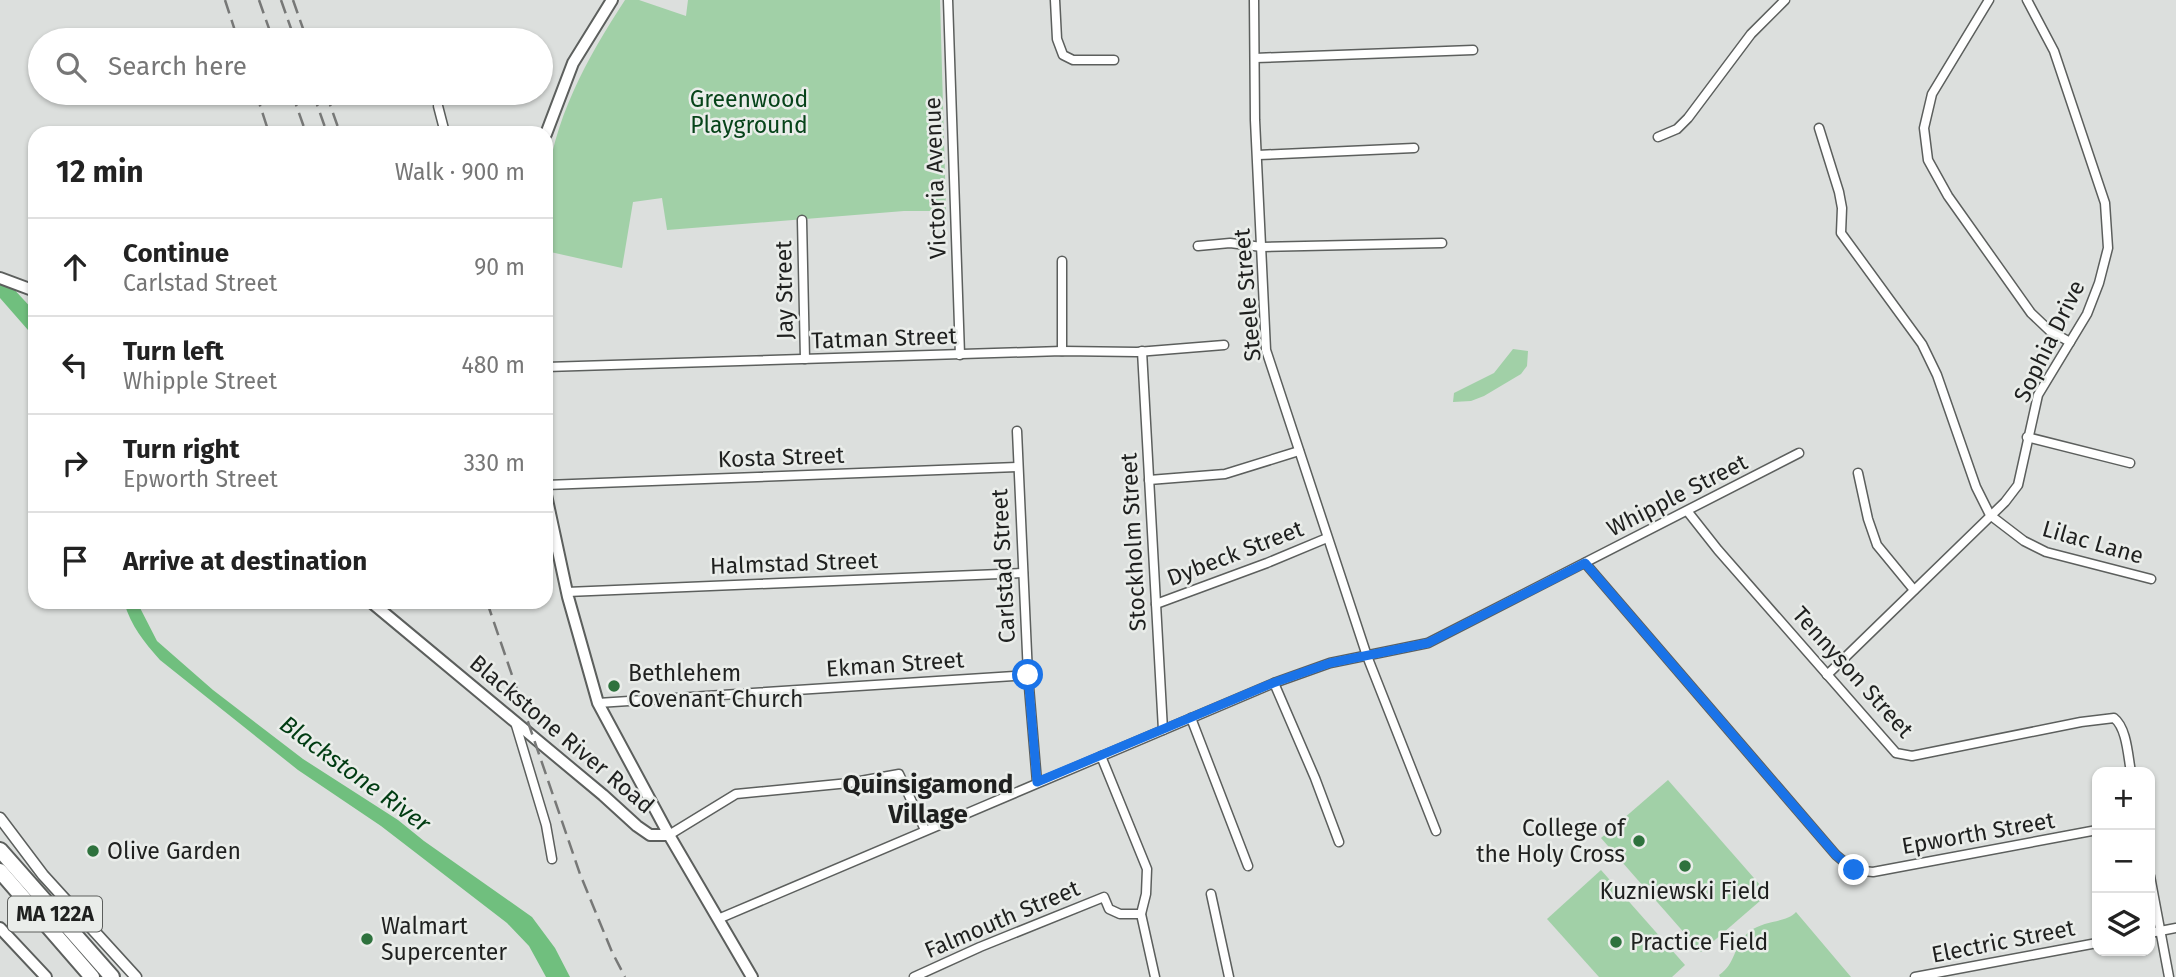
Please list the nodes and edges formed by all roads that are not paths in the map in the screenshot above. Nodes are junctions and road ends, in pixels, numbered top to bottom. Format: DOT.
graph roads {
  1 [pos="612,0"];
  2 [pos="948,0"];
  3 [pos="1055,0"];
  4 [pos="1254,0"];
  5 [pos="1786,0"];
  6 [pos="1989,0"];
  7 [pos="2027,0"];
  8 [pos="1473,50"];
  9 [pos="1255,58"];
  10 [pos="1114,61"];
  11 [pos="438,106"];
  12 [pos="443,126"];
  13 [pos="549,126"];
  14 [pos="1819,128"];
  15 [pos="1658,137"];
  16 [pos="1414,148"];
  17 [pos="1258,155"];
  18 [pos="802,220"];
  19 [pos="1442,243"];
  20 [pos="1198,246"];
  21 [pos="1262,247"];
  22 [pos="1062,261"];
  23 [pos="0,278"];
  24 [pos="28,288"];
  25 [pos="2070,342"];
  26 [pos="1224,345"];
  27 [pos="1062,351"];
  28 [pos="1142,351"];
  29 [pos="960,355"];
  30 [pos="805,359"];
  31 [pos="553,367"];
  32 [pos="1017,431"];
  33 [pos="2027,438"];
  34 [pos="1299,451"];
  35 [pos="1799,453"];
  36 [pos="2130,463"];
  37 [pos="1017,467"];
  38 [pos="1858,473"];
  39 [pos="1149,480"];
  40 [pos="553,485"];
  41 [pos="1688,512"];
  42 [pos="1990,514"];
  43 [pos="553,527"];
  44 [pos="1327,538"];
  45 [pos="1585,563"];
  46 [pos="1023,573"];
  47 [pos="2151,579"];
  48 [pos="1914,590"];
  49 [pos="567,592"];
  50 [pos="1156,604"];
  51 [pos="382,609"];
  52 [pos="1367,656"];
  53 [pos="1028,675"];
  54 [pos="1827,675"];
  55 [pos="1273,683"];
  56 [pos="598,703"];
  57 [pos="1191,718"];
  58 [pos="515,722"];
  59 [pos="1163,730"];
  60 [pos="1101,756"];
  61 [pos="2130,767"];
  62 [pos="1037,782"];
  63 [pos="0,818"];
  64 [pos="925,830"];
  65 [pos="1436,831"];
  66 [pos="2092,831"];
  67 [pos="669,835"];
  68 [pos="1339,842"];
  69 [pos="0,850"];
  70 [pos="552,859"];
  71 [pos="1248,866"];
  72 [pos="0,871"];
  73 [pos="13,887"];
  74 [pos="2153,893"];
  75 [pos="1211,894"];
  76 [pos="1141,914"];
  77 [pos="718,919"];
  78 [pos="0,928"];
  79 [pos="2176,928"];
  80 [pos="2161,931"];
  81 [pos="2155,932"];
  82 [pos="2092,944"];
  83 [pos="46,977"];
  84 [pos="78,977"];
  85 [pos="92,977"];
  86 [pos="112,977"];
  87 [pos="136,977"];
  88 [pos="752,977"];
  89 [pos="914,977"];
  90 [pos="1155,977"];
  91 [pos="1229,977"];
  92 [pos="1915,977"];
  93 [pos="2169,977"];
  1 -- 13 [label="main road"];
  2 -- 29 [label="street, Victoria Avenue"];
  3 -- 10 [label="street"];
  4 -- 9 [label="street, Steele Street"];
  5 -- 15 [label="street"];
  6 -- 25 [label="street"];
  7 -- 25 [label="street, Sophia Drive"];
  8 -- 9 [label="street"];
  9 -- 17 [label="street, Steele Street"];
  11 -- 12 [label="street"];
  14 -- 42 [label="street"];
  16 -- 17 [label="street"];
  17 -- 21 [label="street, Steele Street"];
  18 -- 30 [label="street, Jay Street"];
  19 -- 21 [label="street"];
  20 -- 21 [label="street"];
  21 -- 34 [label="street, Steele Street"];
  22 -- 27 [label="street"];
  23 -- 24 [label="main road"];
  25 -- 33 [label="street, Sophia Drive"];
  26 -- 28 [label="street, Tatman Street"];
  27 -- 28 [label="street, Tatman Street"];
  27 -- 29 [label="street, Tatman Street"];
  28 -- 39 [label="street, Stockholm Street"];
  29 -- 30 [label="street, Tatman Street"];
  30 -- 31 [label="street, Tatman Street"];
  32 -- 37 [label="street, Carlstad Street"];
  33 -- 36 [label="street"];
  33 -- 42 [label="street, Sophia Drive"];
  34 -- 39 [label="street"];
  34 -- 44 [label="street, Steele Street"];
  35 -- 41 [label="street, Whipple Street"];
  37 -- 40 [label="street, Kosta Street"];
  37 -- 46 [label="street, Carlstad Street"];
  38 -- 48 [label="street"];
  39 -- 50 [label="street, Stockholm Street"];
  41 -- 45 [label="street, Whipple Street"];
  41 -- 54 [label="street, Tennyson Street"];
  42 -- 47 [label="street, Lilac Lane"];
  42 -- 48 [label="street, Sophia Drive"];
  43 -- 49 [label="main road"];
  44 -- 50 [label="street, Dybeck Street"];
  44 -- 52 [label="street, Steele Street"];
  45 -- 52 [label="street, Whipple Street"];
  45 -- 66 [label="street, Epworth Street"];
  46 -- 49 [label="street, Halmstad Street"];
  46 -- 53 [label="street, Carlstad Street"];
  48 -- 54 [label="street, Sophia Drive"];
  49 -- 56 [label="main road"];
  50 -- 59 [label="street, Stockholm Street"];
  51 -- 58 [label="main road, Blackstone River Road"];
  52 -- 55 [label="street, Whipple Street"];
  52 -- 65 [label="street, Steele Street"];
  53 -- 56 [label="street, Ekman Street"];
  53 -- 62 [label="street, Carlstad Street"];
  54 -- 61 [label="street, Tennyson Street"];
  55 -- 57 [label="street, Whipple Street"];
  55 -- 68 [label="street"];
  56 -- 67 [label="main road"];
  57 -- 59 [label="street, Whipple Street"];
  57 -- 71 [label="street"];
  58 -- 67 [label="main road, Blackstone River Road"];
  58 -- 70 [label="street"];
  59 -- 60 [label="street, Whipple Street"];
  60 -- 62 [label="street, Whipple Street"];
  60 -- 76 [label="street"];
  62 -- 64 [label="street, Whipple Street"];
  63 -- 87 [label="street"];
  64 -- 67 [label="street"];
  64 -- 77 [label="street, Whipple Street"];
  67 -- 77 [label="main road, Blackstone River Road"];
  69 -- 86 [label="highway, MA 122A"];
  72 -- 73 [label="highway, MA 122A"];
  73 -- 84 [label="highway, MA 122A"];
  73 -- 85 [label="highway"];
  74 -- 80 [label="street"];
  75 -- 91 [label="street"];
  76 -- 89 [label="street, Falmouth Street"];
  76 -- 90 [label="street"];
  77 -- 88 [label="main road, Blackstone River Road"];
  78 -- 83 [label="main road"];
  79 -- 80 [label="street"];
  80 -- 81 [label="street"];
  80 -- 93 [label="street"];
  82 -- 92 [label="street, Electric Street"];
}
